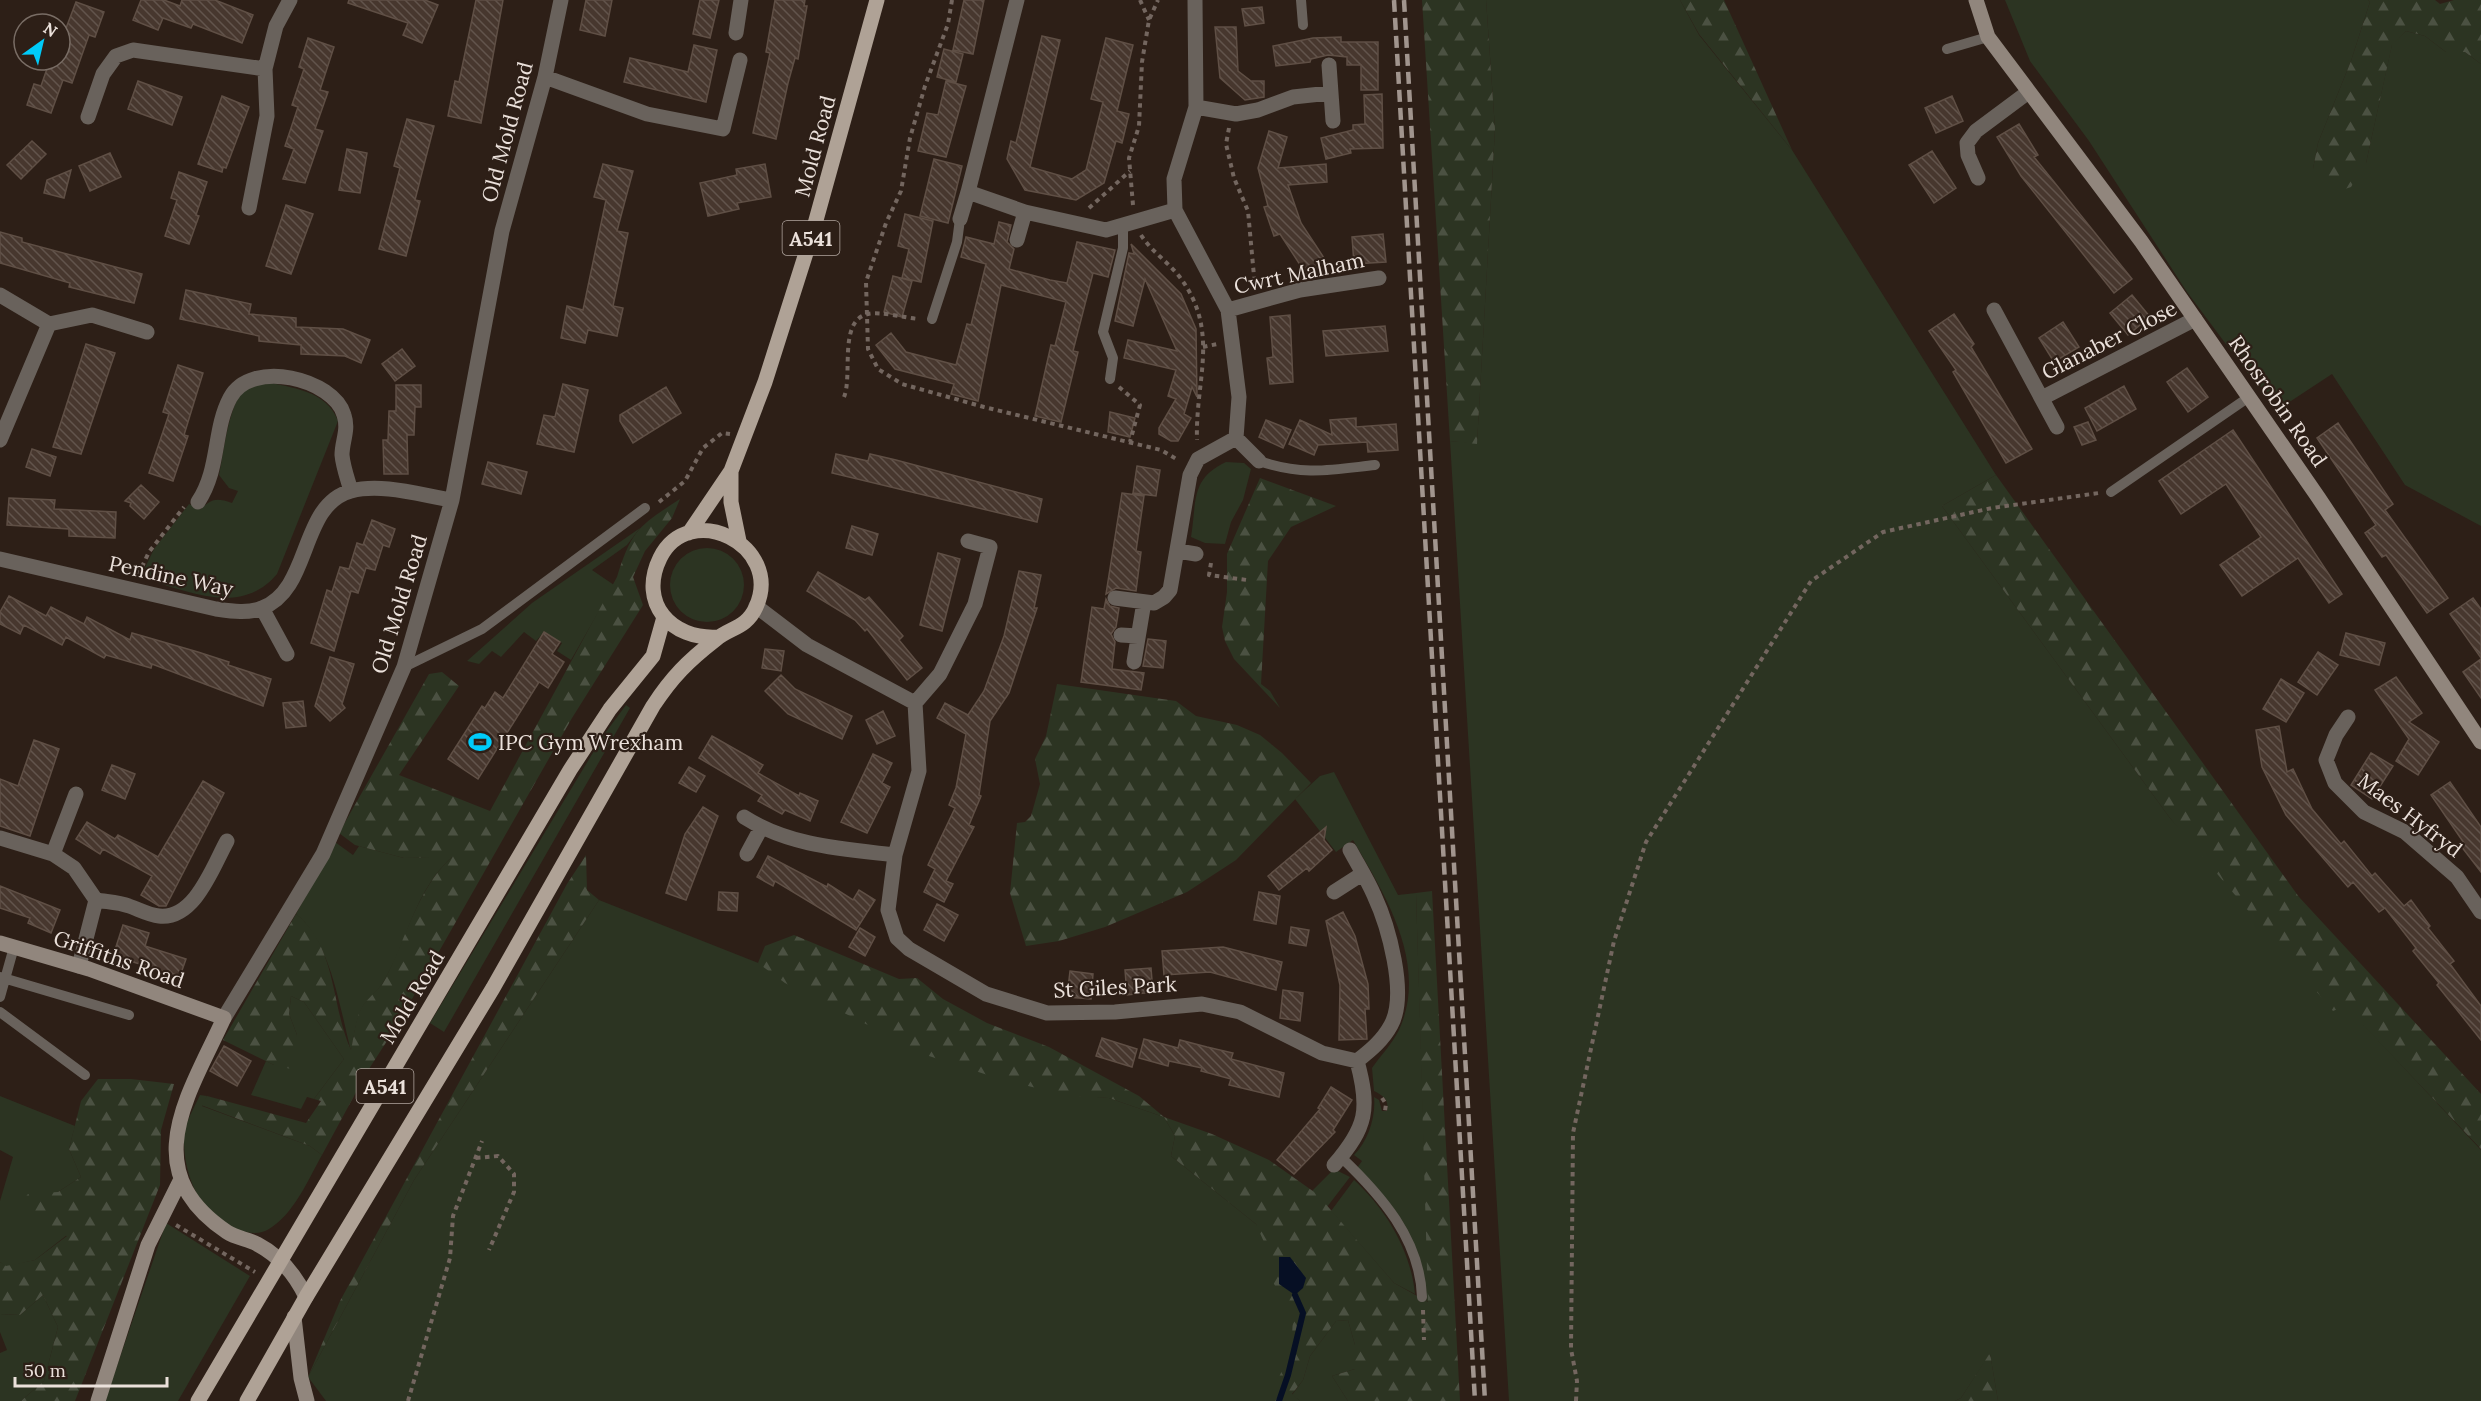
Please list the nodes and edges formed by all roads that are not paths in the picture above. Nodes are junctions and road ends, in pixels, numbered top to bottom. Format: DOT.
graph roads {
  1 [pos="290,0"];
  2 [pos="561,0"];
  3 [pos="741,0"];
  4 [pos="877,0"];
  5 [pos="1017,0"];
  6 [pos="1195,0"];
  7 [pos="1301,0"];
  8 [pos="1976,0"];
  9 [pos="1303,25"];
  10 [pos="736,33"];
  11 [pos="1988,37"];
  12 [pos="1947,49"];
  13 [pos="740,60"];
  14 [pos="1329,65"];
  15 [pos="265,69"];
  16 [pos="545,77"];
  17 [pos="1330,93"];
  18 [pos="2027,93"];
  19 [pos="1196,107"];
  20 [pos="88,117"];
  21 [pos="1333,121"];
  22 [pos="1978,178"];
  23 [pos="968,192"];
  24 [pos="249,208"];
  25 [pos="1176,210"];
  26 [pos="1024,212"];
  27 [pos="960,219"];
  28 [pos="1129,224"];
  29 [pos="1017,240"];
  30 [pos="1379,278"];
  31 [pos="0,295"];
  32 [pos="1228,310"];
  33 [pos="1994,310"];
  34 [pos="932,319"];
  35 [pos="2195,319"];
  36 [pos="49,324"];
  37 [pos="147,332"];
  38 [pos="1110,379"];
  39 [pos="2249,397"];
  40 [pos="2042,399"];
  41 [pos="2057,427"];
  42 [pos="1236,438"];
  43 [pos="0,440"];
  44 [pos="1259,461"];
  45 [pos="1375,465"];
  46 [pos="731,471"];
  47 [pos="351,491"];
  48 [pos="2111,492"];
  49 [pos="452,500"];
  50 [pos="198,502"];
  51 [pos="645,508"];
  52 [pos="689,533"];
  53 [pos="739,541"];
  54 [pos="968,541"];
  55 [pos="1178,550"];
  56 [pos="1197,554"];
  57 [pos="0,559"];
  58 [pos="1115,598"];
  59 [pos="1144,602"];
  60 [pos="756,606"];
  61 [pos="262,608"];
  62 [pos="664,617"];
  63 [pos="1121,635"];
  64 [pos="1138,636"];
  65 [pos="718,637"];
  66 [pos="287,654"];
  67 [pos="1134,662"];
  68 [pos="404,667"];
  69 [pos="915,703"];
  70 [pos="2348,717"];
  71 [pos="2481,742"];
  72 [pos="76,794"];
  73 [pos="744,817"];
  74 [pos="761,828"];
  75 [pos="0,838"];
  76 [pos="227,841"];
  77 [pos="1350,850"];
  78 [pos="53,854"];
  79 [pos="747,854"];
  80 [pos="895,855"];
  81 [pos="1362,874"];
  82 [pos="1334,892"];
  83 [pos="96,900"];
  84 [pos="2481,912"];
  85 [pos="7,945"];
  86 [pos="79,966"];
  87 [pos="3,977"];
  88 [pos="0,998"];
  89 [pos="0,1012"];
  90 [pos="129,1015"];
  91 [pos="224,1018"];
  92 [pos="1357,1061"];
  93 [pos="86,1075"];
  94 [pos="1338,1161"];
  95 [pos="180,1181"];
  96 [pos="281,1261"];
  97 [pos="306,1297"];
  98 [pos="1422,1297"];
  99 [pos="294,1317"];
  100 [pos="98,1401"];
  101 [pos="198,1401"];
  102 [pos="247,1401"];
  103 [pos="307,1401"];
  1 -- 15 [label="street"];
  2 -- 16 [label="street, Old Mold Road"];
  3 -- 10 [label="street"];
  4 -- 46 [label="main road, Mold Road / A541"];
  5 -- 23 [label="street"];
  6 -- 19 [label="street"];
  7 -- 9 [label="lane"];
  8 -- 11 [label="street, Rhosrobin Road"];
  11 -- 12 [label="lane"];
  11 -- 18 [label="street, Rhosrobin Road"];
  13 -- 16 [label="street"];
  14 -- 17 [label="street"];
  15 -- 20 [label="street"];
  15 -- 24 [label="street"];
  16 -- 49 [label="street, Old Mold Road"];
  17 -- 19 [label="street"];
  17 -- 21 [label="street"];
  18 -- 22 [label="street"];
  18 -- 35 [label="street, Rhosrobin Road"];
  19 -- 25 [label="street"];
  23 -- 26 [label="street"];
  23 -- 27 [label="street"];
  25 -- 28 [label="street"];
  25 -- 32 [label="street"];
  26 -- 28 [label="street"];
  26 -- 29 [label="street"];
  27 -- 34 [label="lane"];
  28 -- 38 [label="lane"];
  30 -- 32 [label="street, Cwrt Malham"];
  31 -- 36 [label="street"];
  32 -- 42 [label="street"];
  33 -- 40 [label="street, Glanaber Close"];
  35 -- 39 [label="street, Rhosrobin Road"];
  35 -- 40 [label="street, Glanaber Close"];
  36 -- 37 [label="street"];
  36 -- 43 [label="street"];
  39 -- 48 [label="lane"];
  39 -- 71 [label="street, Rhosrobin Road"];
  40 -- 41 [label="street, Glanaber Close"];
  42 -- 44 [label="street"];
  42 -- 55 [label="street"];
  44 -- 45 [label="lane"];
  46 -- 52 [label="main road, Mold Road / A541"];
  46 -- 53 [label="main road, Mold Road / A541"];
  47 -- 49 [label="street"];
  47 -- 50 [label="street"];
  47 -- 61 [label="street"];
  49 -- 68 [label="street, Old Mold Road"];
  51 -- 68 [label="lane"];
  52 -- 53 [label="main road"];
  52 -- 62 [label="main road"];
  53 -- 60 [label="main road"];
  54 -- 69 [label="street"];
  55 -- 56 [label="street"];
  55 -- 59 [label="street"];
  57 -- 61 [label="street, Pendine Way"];
  58 -- 59 [label="street"];
  59 -- 64 [label="street"];
  60 -- 65 [label="main road"];
  60 -- 69 [label="street"];
  61 -- 66 [label="street"];
  62 -- 65 [label="main road"];
  62 -- 96 [label="main road, Mold Road / A541"];
  63 -- 64 [label="street"];
  64 -- 67 [label="street"];
  65 -- 97 [label="main road, A541"];
  68 -- 91 [label="street, Old Mold Road"];
  69 -- 80 [label="street, St Giles Park"];
  70 -- 84 [label="street, Maes Hyfryd"];
  72 -- 78 [label="street"];
  73 -- 74 [label="street"];
  74 -- 79 [label="street"];
  74 -- 80 [label="street"];
  75 -- 78 [label="street"];
  76 -- 83 [label="street"];
  77 -- 81 [label="street"];
  78 -- 83 [label="street"];
  80 -- 92 [label="street, St Giles Park"];
  81 -- 82 [label="street"];
  81 -- 92 [label="street"];
  83 -- 86 [label="street"];
  85 -- 86 [label="street, Griffiths Road"];
  85 -- 87 [label="lane"];
  86 -- 91 [label="street, Griffiths Road"];
  87 -- 88 [label="lane"];
  87 -- 90 [label="lane"];
  89 -- 93 [label="lane"];
  91 -- 95 [label="street, Old Mold Road"];
  92 -- 94 [label="street"];
  94 -- 98 [label="lane"];
  95 -- 96 [label="street"];
  95 -- 100 [label="street"];
  96 -- 97 [label="street"];
  96 -- 101 [label="main road, Mold Road / A541"];
  97 -- 99 [label="main road, A541"];
  99 -- 102 [label="main road, A541"];
  99 -- 103 [label="street"];
}
